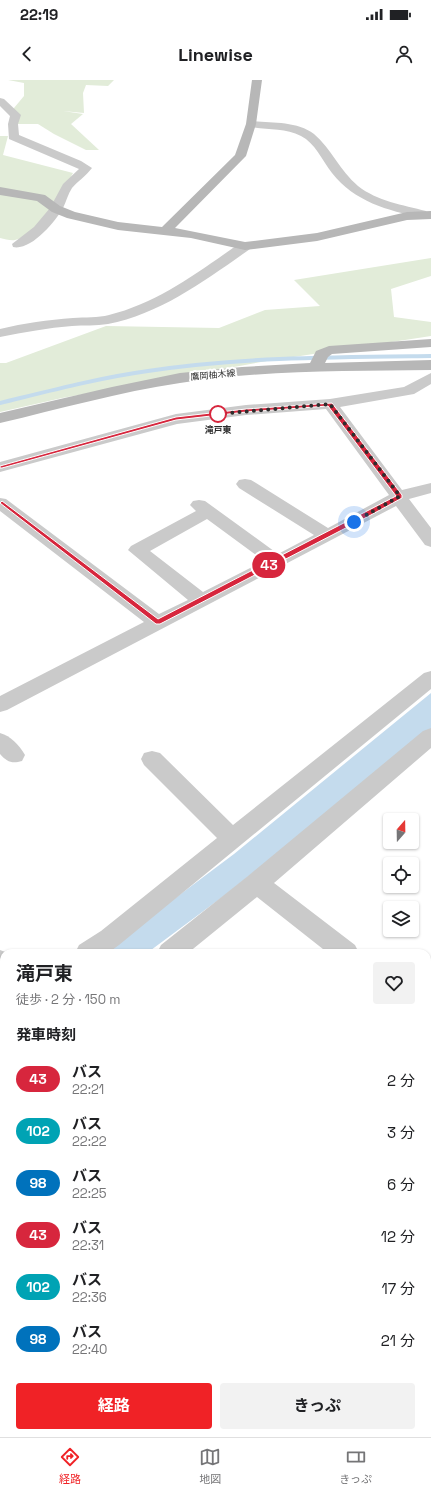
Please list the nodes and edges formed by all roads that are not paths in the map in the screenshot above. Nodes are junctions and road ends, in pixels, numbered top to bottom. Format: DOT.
graph roads {
  1 [pos="257,80"];
  2 [pos="0,101"];
  3 [pos="251,124"];
  4 [pos="0,191"];
  5 [pos="56,209"];
  6 [pos="427,215"];
  7 [pos="165,230"];
  8 [pos="18,244"];
  9 [pos="245,246"];
  10 [pos="0,333"];
  11 [pos="431,343"];
  12 [pos="431,365"];
  13 [pos="316,368"];
  14 [pos="431,378"];
  15 [pos="330,404"];
  16 [pos="0,418"];
  17 [pos="0,467"];
  18 [pos="245,484"];
  19 [pos="431,488"];
  20 [pos="400,496"];
  21 [pos="0,503"];
  22 [pos="326,535"];
  23 [pos="431,541"];
  24 [pos="276,561"];
  25 [pos="201,600"];
  26 [pos="158,623"];
  27 [pos="431,678"];
  28 [pos="0,705"];
  29 [pos="431,736"];
  30 [pos="152,759"];
  31 [pos="233,838"];
  32 [pos="257,884"];
  33 [pos="94,949"];
  34 [pos="175,949"];
  35 [pos="341,949"];
  1 -- 3 [label="street"];
  2 -- 5 [label="street"];
  3 -- 6 [label="street"];
  3 -- 7 [label="street"];
  4 -- 5 [label="street"];
  5 -- 7 [label="street"];
  5 -- 8 [label="street"];
  6 -- 9 [label="street"];
  7 -- 9 [label="street"];
  9 -- 10 [label="street"];
  11 -- 13 [label="street"];
  12 -- 13 [label="street, 鷹岡柚木線"];
  13 -- 16 [label="street, 鷹岡柚木線"];
  14 -- 15 [label="street"];
  15 -- 17 [label="street"];
  15 -- 20 [label="street"];
  18 -- 22 [label="street"];
  19 -- 20 [label="street"];
  20 -- 22 [label="street"];
  20 -- 23 [label="street"];
  21 -- 26 [label="street"];
  22 -- 24 [label="street"];
  24 -- 25 [label="street"];
  24 -- 25 [label="street"];
  25 -- 26 [label="street"];
  26 -- 28 [label="street"];
  27 -- 31 [label="street"];
  29 -- 32 [label="street"];
  30 -- 31 [label="street"];
  31 -- 33 [label="street"];
  32 -- 34 [label="street"];
  32 -- 35 [label="street"];
}
